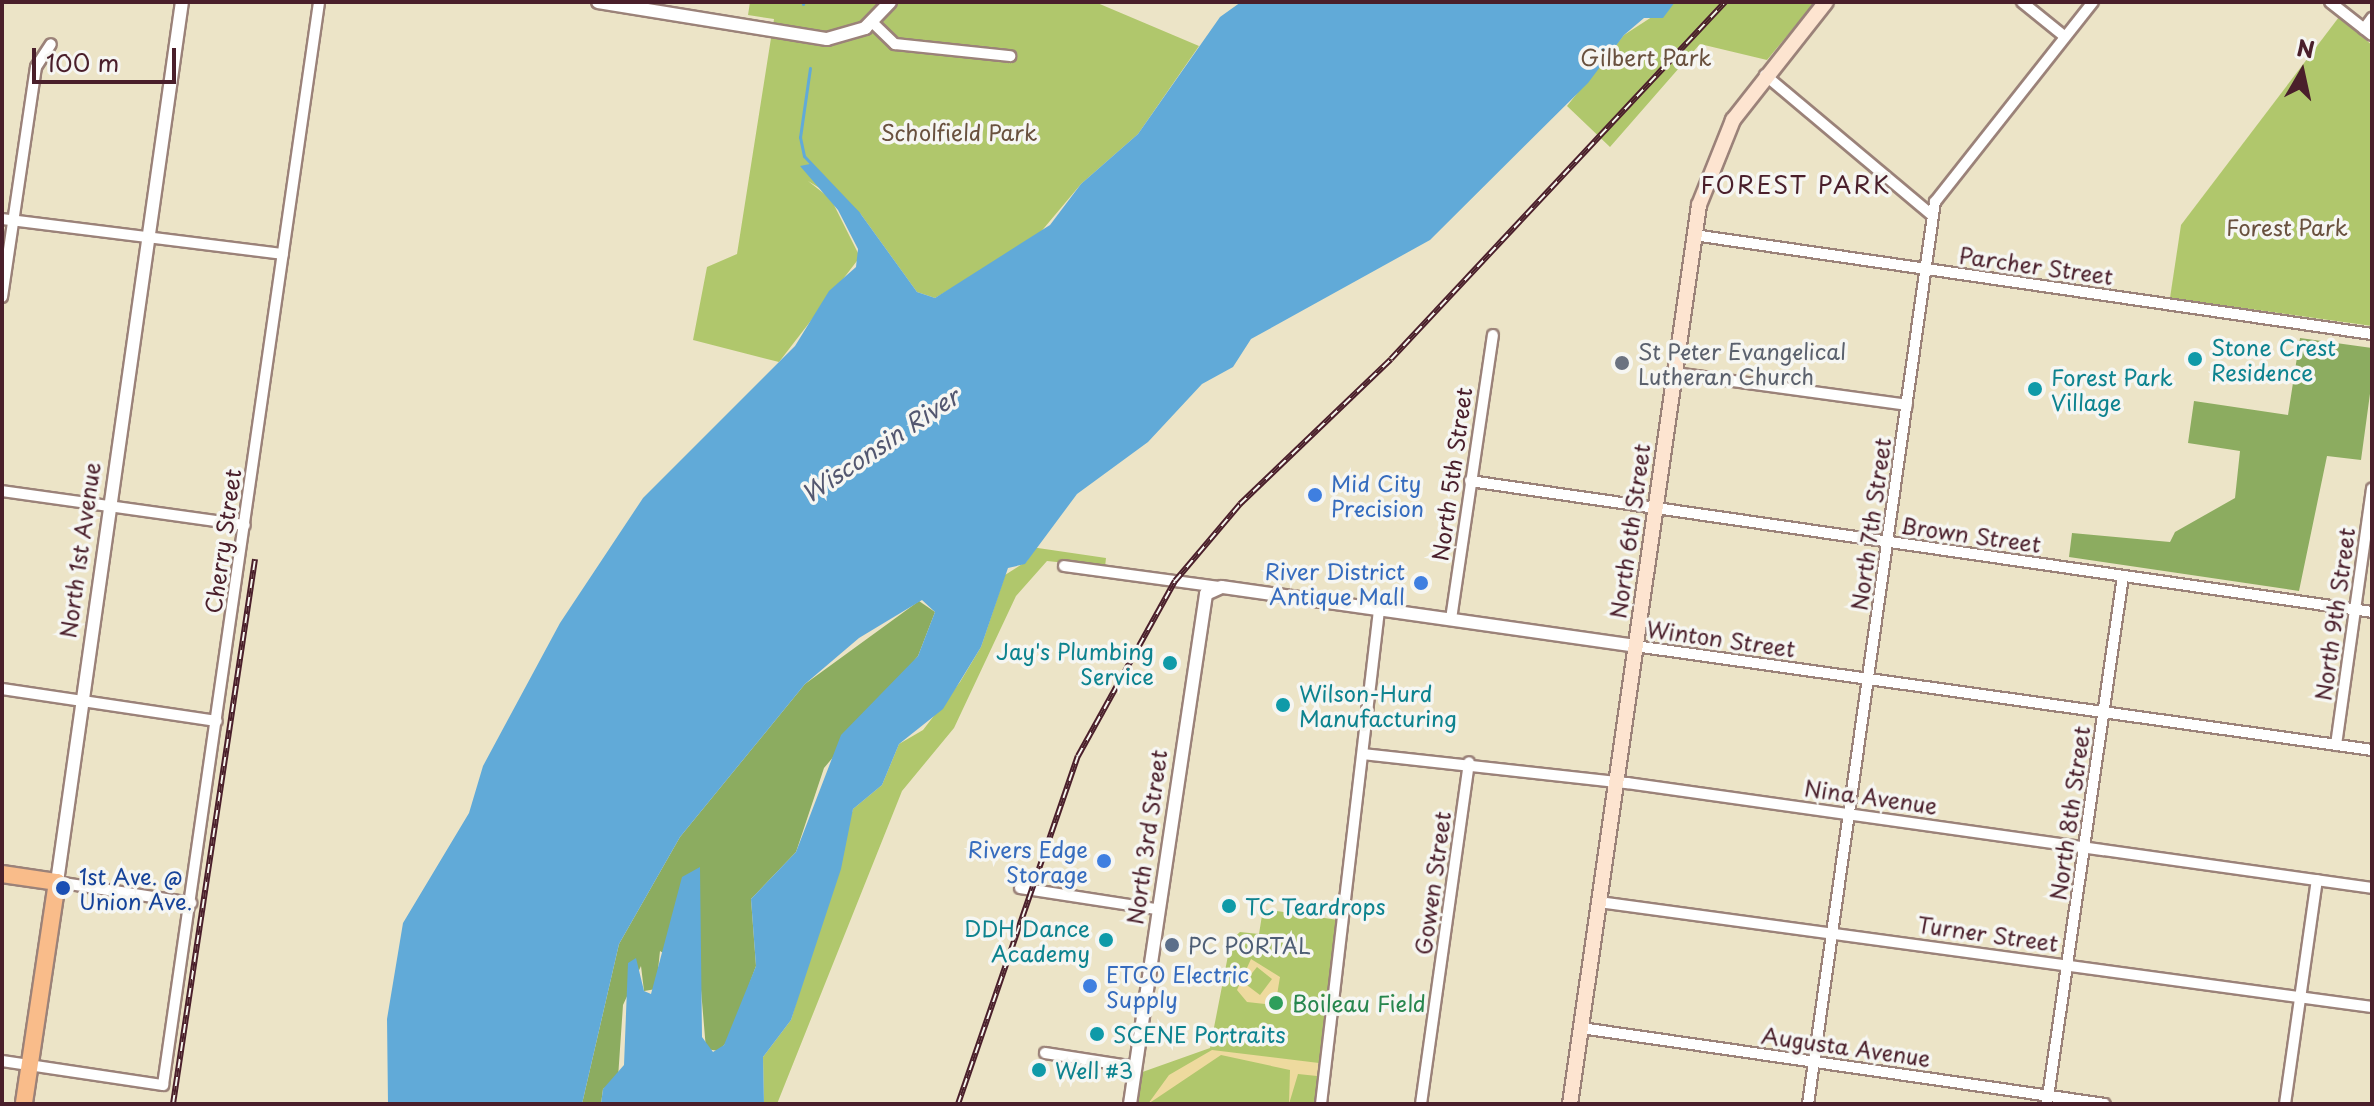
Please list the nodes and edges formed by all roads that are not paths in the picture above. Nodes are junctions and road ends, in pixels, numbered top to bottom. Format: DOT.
graph roads {
  1 [pos="182,2"];
  2 [pos="319,2"];
  3 [pos="598,2"];
  4 [pos="890,2"];
  5 [pos="1826,2"];
  6 [pos="2022,2"];
  7 [pos="2093,2"];
  8 [pos="2330,2"];
  9 [pos="618,4"];
  10 [pos="2372,18"];
  11 [pos="872,22"];
  12 [pos="2368,32"];
  13 [pos="2064,36"];
  14 [pos="51,44"];
  15 [pos="1010,56"];
  16 [pos="1765,75"];
  17 [pos="1932,215"];
  18 [pos="8,220"];
  19 [pos="1694,235"];
  20 [pos="147,237"];
  21 [pos="283,254"];
  22 [pos="1925,269"];
  23 [pos="2,297"];
  24 [pos="2372,334"];
  25 [pos="1493,335"];
  26 [pos="1674,373"];
  27 [pos="1907,405"];
  28 [pos="1470,481"];
  29 [pos="2372,489"];
  30 [pos="2,491"];
  31 [pos="107,507"];
  32 [pos="1655,510"];
  33 [pos="245,525"];
  34 [pos="1888,542"];
  35 [pos="1064,566"];
  36 [pos="2123,576"];
  37 [pos="1222,587"];
  38 [pos="1379,609"];
  39 [pos="2356,609"];
  40 [pos="2372,612"];
  41 [pos="1451,619"];
  42 [pos="1635,646"];
  43 [pos="1869,680"];
  44 [pos="2,689"];
  45 [pos="81,700"];
  46 [pos="2104,713"];
  47 [pos="217,721"];
  48 [pos="2336,745"];
  49 [pos="2372,750"];
  50 [pos="1363,754"];
  51 [pos="1469,762"];
  52 [pos="1616,781"];
  53 [pos="1849,813"];
  54 [pos="2084,846"];
  55 [pos="2,874"];
  56 [pos="2317,880"];
  57 [pos="57,882"];
  58 [pos="1020,888"];
  59 [pos="2372,888"];
  60 [pos="1599,902"];
  61 [pos="191,903"];
  62 [pos="1156,909"];
  63 [pos="1832,932"];
  64 [pos="2067,963"];
  65 [pos="2300,996"];
  66 [pos="2372,1007"];
  67 [pos="1581,1028"];
  68 [pos="1045,1053"];
  69 [pos="2,1061"];
  70 [pos="1814,1061"];
  71 [pos="29,1065"];
  72 [pos="1135,1067"];
  73 [pos="2048,1100"];
  74 [pos="24,1104"];
  75 [pos="1130,1104"];
  76 [pos="1321,1104"];
  77 [pos="1421,1104"];
  78 [pos="1570,1104"];
  79 [pos="1808,1104"];
  80 [pos="2105,1104"];
  81 [pos="2285,1104"];
  1 -- 20 [label="street, North 1st Avenue"];
  2 -- 21 [label="street, Cherry Street"];
  3 -- 9 [label="street"];
  4 -- 11 [label="street"];
  5 -- 16 [label="main road, North 6th Street"];
  6 -- 13 [label="street"];
  7 -- 13 [label="street, North 7th Street"];
  8 -- 12 [label="street"];
  9 -- 11 [label="street"];
  10 -- 12 [label="street"];
  11 -- 15 [label="street"];
  13 -- 17 [label="street, North 7th Street"];
  14 -- 18 [label="street"];
  16 -- 17 [label="street"];
  16 -- 19 [label="main road, North 6th Street"];
  17 -- 22 [label="street, North 7th Street"];
  18 -- 20 [label="street"];
  18 -- 23 [label="street"];
  19 -- 22 [label="street, Parcher Street"];
  19 -- 26 [label="main road, North 6th Street"];
  20 -- 21 [label="street"];
  20 -- 31 [label="street, North 1st Avenue"];
  21 -- 33 [label="street, Cherry Street"];
  22 -- 24 [label="street, Parcher Street"];
  22 -- 27 [label="street, North 7th Street"];
  25 -- 28 [label="street, North 5th Street"];
  26 -- 27 [label="street"];
  26 -- 32 [label="main road, North 6th Street"];
  27 -- 34 [label="street, North 7th Street"];
  28 -- 32 [label="street, Brown Street"];
  28 -- 41 [label="street, North 5th Street"];
  29 -- 39 [label="street, North 9th Street"];
  30 -- 31 [label="street"];
  31 -- 33 [label="street"];
  31 -- 45 [label="street, North 1st Avenue"];
  32 -- 34 [label="street, Brown Street"];
  32 -- 42 [label="main road, North 6th Street"];
  33 -- 47 [label="street, Cherry Street"];
  34 -- 36 [label="street, Brown Street"];
  34 -- 43 [label="street, North 7th Street"];
  35 -- 37 [label="street, Winton Street"];
  36 -- 39 [label="street, Brown Street"];
  36 -- 46 [label="street, North 8th Street"];
  37 -- 38 [label="street, Winton Street"];
  37 -- 62 [label="street, North 3rd Street"];
  38 -- 41 [label="street, Winton Street"];
  38 -- 50 [label="street"];
  39 -- 40 [label="street, Brown Street"];
  39 -- 48 [label="street, North 9th Street"];
  41 -- 42 [label="street, Winton Street"];
  42 -- 43 [label="street, Winton Street"];
  42 -- 52 [label="main road, North 6th Street"];
  43 -- 46 [label="street, Winton Street"];
  43 -- 53 [label="street, North 7th Street"];
  44 -- 45 [label="street"];
  45 -- 47 [label="street"];
  45 -- 57 [label="street, North 1st Avenue"];
  46 -- 48 [label="street, Winton Street"];
  46 -- 54 [label="street, North 8th Street"];
  47 -- 61 [label="street, Cherry Street"];
  48 -- 49 [label="street, Winton Street"];
  50 -- 51 [label="street, Nina Avenue"];
  50 -- 76 [label="street"];
  51 -- 52 [label="street, Nina Avenue"];
  51 -- 77 [label="street, Gowen Street"];
  52 -- 53 [label="street, Nina Avenue"];
  52 -- 60 [label="main road, North 6th Street"];
  53 -- 54 [label="street, Nina Avenue"];
  53 -- 63 [label="street, North 7th Street"];
  54 -- 56 [label="street, Nina Avenue"];
  54 -- 64 [label="street, North 8th Street"];
  55 -- 57 [label="main road"];
  56 -- 59 [label="street, Nina Avenue"];
  56 -- 65 [label="street"];
  57 -- 61 [label="street"];
  57 -- 71 [label="main road, North 1st Avenue"];
  58 -- 62 [label="street"];
  60 -- 63 [label="street, Turner Street"];
  60 -- 67 [label="main road, North 6th Street"];
  61 -- 71 [label="street, Cherry Street"];
  62 -- 72 [label="street, North 3rd Street"];
  63 -- 64 [label="street, Turner Street"];
  63 -- 70 [label="street, North 7th Street"];
  64 -- 65 [label="street, Turner Street"];
  64 -- 73 [label="street, North 8th Street"];
  65 -- 66 [label="street, Turner Street"];
  65 -- 81 [label="street"];
  67 -- 70 [label="street, Augusta Avenue"];
  67 -- 78 [label="main road, North 6th Street"];
  68 -- 72 [label="street"];
  69 -- 71 [label="street"];
  70 -- 73 [label="street, Augusta Avenue"];
  70 -- 79 [label="street, North 7th Street"];
  71 -- 74 [label="main road, North 1st Avenue"];
  72 -- 75 [label="street, North 3rd Street"];
  73 -- 80 [label="street, Augusta Avenue"];
}
